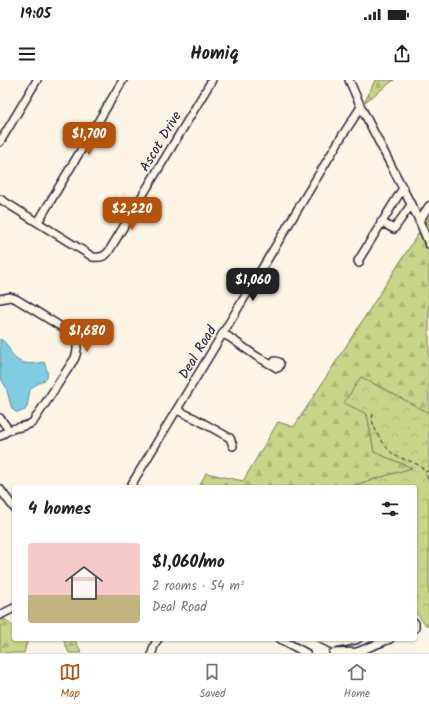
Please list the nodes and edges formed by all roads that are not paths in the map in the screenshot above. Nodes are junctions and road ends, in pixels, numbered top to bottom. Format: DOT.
graph roads {
  1 [pos="37,80"];
  2 [pos="123,80"];
  3 [pos="212,80"];
  4 [pos="349,80"];
  5 [pos="361,107"];
  6 [pos="0,142"];
  7 [pos="403,188"];
  8 [pos="0,199"];
  9 [pos="411,205"];
  10 [pos="429,206"];
  11 [pos="419,221"];
  12 [pos="38,222"];
  13 [pos="381,222"];
  14 [pos="429,244"];
  15 [pos="359,263"];
  16 [pos="0,299"];
  17 [pos="223,334"];
  18 [pos="272,365"];
  19 [pos="177,410"];
  20 [pos="0,418"];
  21 [pos="9,430"];
  22 [pos="0,436"];
  23 [pos="233,446"];
  24 [pos="131,485"];
  25 [pos="0,489"];
  26 [pos="12,505"];
  27 [pos="12,609"];
  28 [pos="0,615"];
  29 [pos="157,641"];
  30 [pos="284,641"];
  31 [pos="323,641"];
  32 [pos="341,641"];
  33 [pos="352,641"];
  34 [pos="385,641"];
  35 [pos="333,649"];
  36 [pos="152,653"];
  37 [pos="306,653"];
  1 -- 6 [label="street"];
  2 -- 12 [label="street"];
  3 -- 12 [label="street, Ascot Drive"];
  4 -- 5 [label="street"];
  5 -- 7 [label="street"];
  5 -- 17 [label="street, Deal Road"];
  7 -- 9 [label="street"];
  7 -- 13 [label="street"];
  8 -- 12 [label="street, Ascot Drive"];
  9 -- 11 [label="street"];
  9 -- 13 [label="street"];
  10 -- 11 [label="street"];
  11 -- 14 [label="street"];
  13 -- 15 [label="street"];
  16 -- 21 [label="street"];
  17 -- 18 [label="street"];
  17 -- 19 [label="street, Deal Road"];
  19 -- 23 [label="street"];
  19 -- 24 [label="street, Deal Road"];
  20 -- 21 [label="street"];
  21 -- 22 [label="street"];
  25 -- 26 [label="street"];
  27 -- 28 [label="street"];
  29 -- 36 [label="street"];
  30 -- 37 [label="street"];
  31 -- 35 [label="street"];
  32 -- 33 [label="street"];
  32 -- 35 [label="street"];
  34 -- 35 [label="street"];
}
